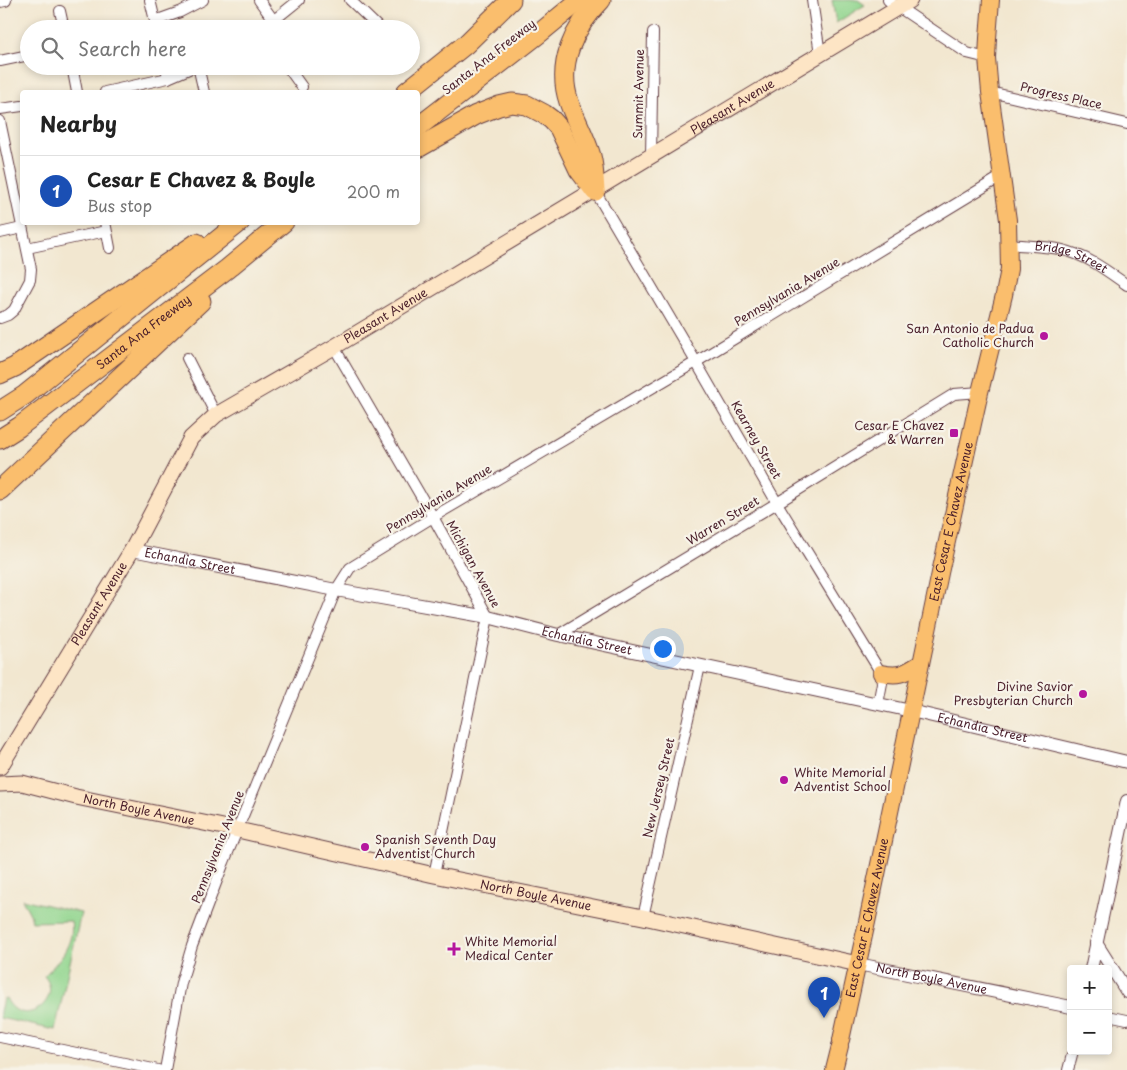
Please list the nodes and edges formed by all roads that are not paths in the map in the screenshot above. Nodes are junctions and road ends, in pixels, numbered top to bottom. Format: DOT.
graph roads {
  1 [pos="5,0"];
  2 [pos="150,0"];
  3 [pos="203,0"];
  4 [pos="259,0"];
  5 [pos="299,0"];
  6 [pos="350,0"];
  7 [pos="511,0"];
  8 [pos="560,0"];
  9 [pos="580,0"];
  10 [pos="601,0"];
  11 [pos="812,0"];
  12 [pos="991,0"];
  13 [pos="0,1"];
  14 [pos="899,2"];
  15 [pos="60,11"];
  16 [pos="62,20"];
  17 [pos="155,20"];
  18 [pos="165,20"];
  19 [pos="273,20"];
  20 [pos="275,20"];
  21 [pos="371,20"];
  22 [pos="653,32"];
  23 [pos="820,54"];
  24 [pos="20,57"];
  25 [pos="987,58"];
  26 [pos="0,61"];
  27 [pos="74,75"];
  28 [pos="168,75"];
  29 [pos="175,75"];
  30 [pos="199,75"];
  31 [pos="294,75"];
  32 [pos="168,78"];
  33 [pos="302,86"];
  34 [pos="77,90"];
  35 [pos="114,90"];
  36 [pos="203,90"];
  37 [pos="408,90"];
  38 [pos="990,92"];
  39 [pos="20,106"];
  40 [pos="0,109"];
  41 [pos="420,111"];
  42 [pos="0,121"];
  43 [pos="1127,124"];
  44 [pos="420,125"];
  45 [pos="3,146"];
  46 [pos="420,147"];
  47 [pos="651,156"];
  48 [pos="1002,176"];
  49 [pos="595,191"];
  50 [pos="20,219"];
  51 [pos="21,225"];
  52 [pos="230,225"];
  53 [pos="236,225"];
  54 [pos="280,225"];
  55 [pos="105,227"];
  56 [pos="22,228"];
  57 [pos="0,233"];
  58 [pos="1009,244"];
  59 [pos="27,248"];
  60 [pos="110,248"];
  61 [pos="227,269"];
  62 [pos="1127,285"];
  63 [pos="0,318"];
  64 [pos="334,347"];
  65 [pos="187,358"];
  66 [pos="696,362"];
  67 [pos="0,374"];
  68 [pos="980,392"];
  69 [pos="0,411"];
  70 [pos="216,415"];
  71 [pos="0,439"];
  72 [pos="0,490"];
  73 [pos="778,502"];
  74 [pos="432,517"];
  75 [pos="132,550"];
  76 [pos="336,590"];
  77 [pos="488,616"];
  78 [pos="558,635"];
  79 [pos="921,663"];
  80 [pos="700,666"];
  81 [pos="881,673"];
  82 [pos="878,704"];
  83 [pos="911,711"];
  84 [pos="1127,762"];
  85 [pos="0,767"];
  86 [pos="0,784"];
  87 [pos="1127,801"];
  88 [pos="238,830"];
  89 [pos="434,875"];
  90 [pos="643,917"];
  91 [pos="1096,943"];
  92 [pos="858,964"];
  93 [pos="1092,965"];
  94 [pos="1127,992"];
  95 [pos="1067,1006"];
  96 [pos="1112,1017"];
  97 [pos="1127,1020"];
  98 [pos="0,1037"];
  99 [pos="1072,1055"];
  100 [pos="158,1070"];
  101 [pos="165,1070"];
  102 [pos="834,1070"];
  103 [pos="1068,1070"];
  1 -- 13 [label="street"];
  2 -- 17 [label="street"];
  3 -- 18 [label="street"];
  4 -- 19 [label="street"];
  5 -- 20 [label="street"];
  6 -- 21 [label="street"];
  7 -- 37 [label="highway, Santa Ana Freeway"];
  8 -- 41 [label="highway, Santa Ana Freeway"];
  9 -- 44 [label="highway"];
  10 -- 49 [label="highway"];
  11 -- 23 [label="street"];
  12 -- 25 [label="main road, East Cesar E Chavez Avenue"];
  14 -- 23 [label="main road, Pleasant Avenue"];
  14 -- 25 [label="street"];
  15 -- 16 [label="street"];
  22 -- 47 [label="street, Summit Avenue"];
  23 -- 47 [label="main road, Pleasant Avenue"];
  24 -- 26 [label="street"];
  25 -- 38 [label="main road, East Cesar E Chavez Avenue"];
  27 -- 34 [label="street"];
  28 -- 32 [label="street"];
  29 -- 32 [label="street"];
  30 -- 36 [label="street"];
  31 -- 33 [label="street"];
  32 -- 35 [label="street"];
  38 -- 43 [label="street, Progress Place"];
  38 -- 48 [label="main road, East Cesar E Chavez Avenue"];
  39 -- 40 [label="street"];
  42 -- 45 [label="street"];
  45 -- 50 [label="street"];
  46 -- 49 [label="highway"];
  47 -- 49 [label="main road, Pleasant Avenue"];
  48 -- 58 [label="main road, East Cesar E Chavez Avenue"];
  48 -- 66 [label="street, Pennsylvania Avenue"];
  49 -- 64 [label="main road, Pleasant Avenue"];
  49 -- 66 [label="street, Kearney Street"];
  51 -- 56 [label="street"];
  52 -- 67 [label="highway"];
  53 -- 69 [label="highway, Santa Ana Freeway"];
  54 -- 61 [label="highway, Santa Ana Freeway"];
  55 -- 59 [label="street"];
  55 -- 60 [label="street"];
  56 -- 57 [label="street"];
  56 -- 59 [label="street"];
  58 -- 62 [label="street, Bridge Street"];
  58 -- 68 [label="main road, East Cesar E Chavez Avenue"];
  59 -- 63 [label="street"];
  61 -- 71 [label="highway, Santa Ana Freeway"];
  61 -- 72 [label="highway"];
  64 -- 70 [label="main road, Pleasant Avenue"];
  64 -- 74 [label="street, Michigan Avenue"];
  65 -- 70 [label="street"];
  66 -- 73 [label="street, Kearney Street"];
  66 -- 74 [label="street, Pennsylvania Avenue"];
  68 -- 73 [label="street, Warren Street"];
  68 -- 79 [label="main road, East Cesar E Chavez Avenue"];
  70 -- 75 [label="main road, Pleasant Avenue"];
  73 -- 78 [label="street, Warren Street"];
  73 -- 81 [label="street, Kearney Street"];
  74 -- 76 [label="street, Pennsylvania Avenue"];
  74 -- 77 [label="street, Michigan Avenue"];
  75 -- 76 [label="street, Echandia Street"];
  75 -- 85 [label="main road, Pleasant Avenue"];
  76 -- 77 [label="street, Echandia Street"];
  76 -- 88 [label="street, Pennsylvania Avenue"];
  77 -- 78 [label="street, Echandia Street"];
  77 -- 89 [label="street, Michigan Avenue"];
  78 -- 80 [label="street, Echandia Street"];
  79 -- 81 [label="main road"];
  79 -- 83 [label="main road, East Cesar E Chavez Avenue"];
  80 -- 82 [label="street, Echandia Street"];
  80 -- 90 [label="street, New Jersey Street"];
  81 -- 82 [label="street"];
  82 -- 83 [label="street, Echandia Street"];
  83 -- 84 [label="street, Echandia Street"];
  83 -- 92 [label="main road, East Cesar E Chavez Avenue"];
  86 -- 88 [label="main road, North Boyle Avenue"];
  87 -- 91 [label="street"];
  88 -- 89 [label="main road, North Boyle Avenue"];
  88 -- 101 [label="street, Pennsylvania Avenue"];
  89 -- 90 [label="main road, North Boyle Avenue"];
  90 -- 92 [label="main road, North Boyle Avenue"];
  91 -- 93 [label="street"];
  91 -- 94 [label="street"];
  92 -- 95 [label="street, North Boyle Avenue"];
  92 -- 102 [label="main road, East Cesar E Chavez Avenue"];
  96 -- 97 [label="street"];
  98 -- 100 [label="street"];
  99 -- 103 [label="street"];
}
